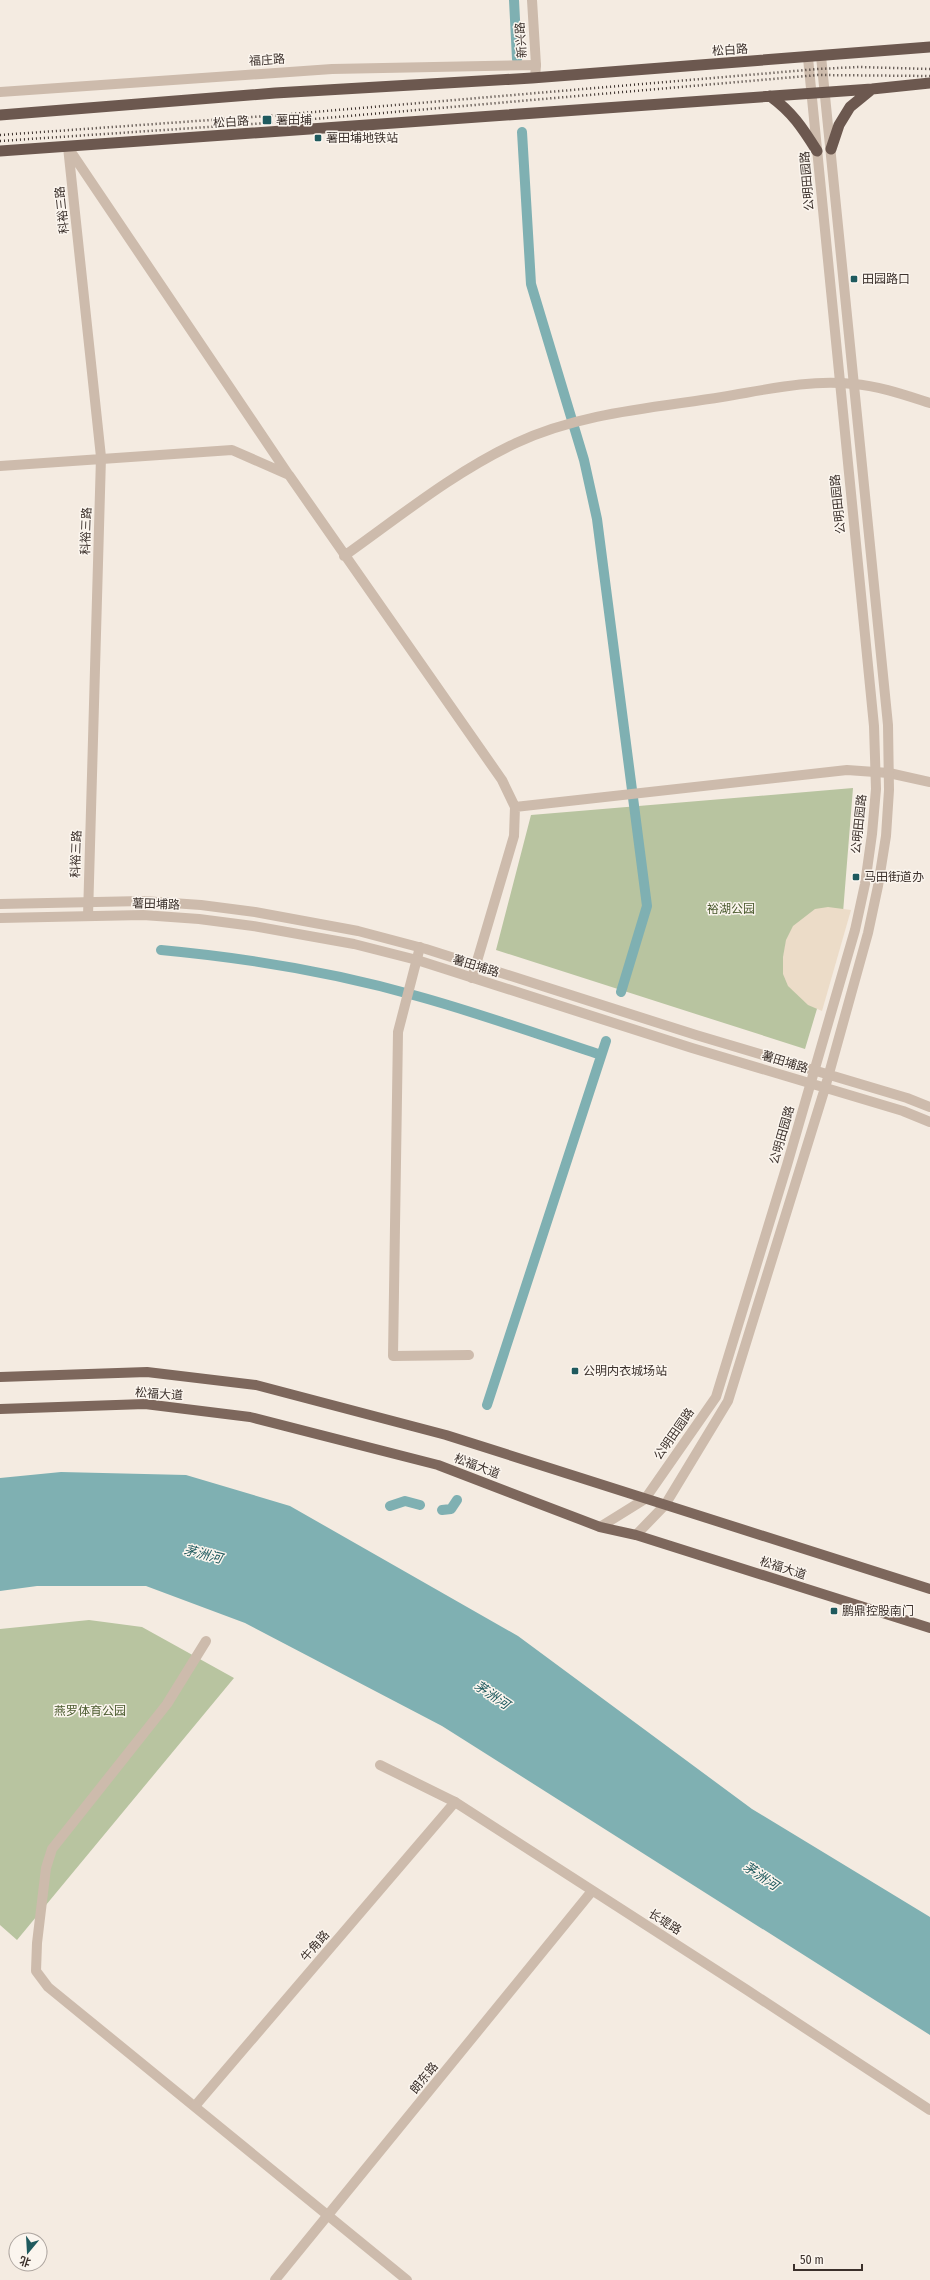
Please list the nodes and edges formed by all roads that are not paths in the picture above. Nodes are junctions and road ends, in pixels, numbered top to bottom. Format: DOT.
graph roads {
  1 [pos="532,0"];
  2 [pos="930,47"];
  3 [pos="821,56"];
  4 [pos="808,58"];
  5 [pos="536,65"];
  6 [pos="534,78"];
  7 [pos="930,83"];
  8 [pos="872,89"];
  9 [pos="0,92"];
  10 [pos="825,93"];
  11 [pos="811,94"];
  12 [pos="770,96"];
  13 [pos="0,116"];
  14 [pos="68,147"];
  15 [pos="831,149"];
  16 [pos="0,151"];
  17 [pos="817,151"];
  18 [pos="839,383"];
  19 [pos="854,384"];
  20 [pos="930,403"];
  21 [pos="101,459"];
  22 [pos="0,466"];
  23 [pos="289,475"];
  24 [pos="344,556"];
  25 [pos="876,772"];
  26 [pos="889,773"];
  27 [pos="930,782"];
  28 [pos="515,807"];
  29 [pos="88,902"];
  30 [pos="0,904"];
  31 [pos="88,916"];
  32 [pos="0,918"];
  33 [pos="420,947"];
  34 [pos="416,960"];
  35 [pos="477,964"];
  36 [pos="472,978"];
  37 [pos="814,1070"];
  38 [pos="829,1074"];
  39 [pos="811,1084"];
  40 [pos="825,1088"];
  41 [pos="930,1107"];
  42 [pos="930,1122"];
  43 [pos="469,1355"];
  44 [pos="0,1377"];
  45 [pos="0,1409"];
  46 [pos="645,1499"];
  47 [pos="665,1505"];
  48 [pos="600,1527"];
  49 [pos="636,1535"];
  50 [pos="930,1589"];
  51 [pos="930,1628"];
  52 [pos="206,1641"];
  53 [pos="380,1765"];
  54 [pos="455,1802"];
  55 [pos="592,1891"];
  56 [pos="195,2106"];
  57 [pos="930,2110"];
  58 [pos="329,2215"];
  59 [pos="275,2280"];
  60 [pos="407,2280"];
  1 -- 5 [label="street, 新兴路"];
  2 -- 3 [label="highway, 松白路"];
  3 -- 4 [label="highway, 松白路"];
  3 -- 10 [label="street"];
  4 -- 6 [label="highway, 松白路"];
  4 -- 11 [label="street, 公明田园路"];
  5 -- 6 [label="street, 新兴路"];
  5 -- 9 [label="street, 福庄路"];
  6 -- 13 [label="highway, 松白路"];
  7 -- 8 [label="highway"];
  8 -- 10 [label="highway"];
  8 -- 15 [label="highway"];
  10 -- 11 [label="highway"];
  10 -- 15 [label="street"];
  11 -- 12 [label="highway"];
  11 -- 17 [label="street, 公明田园路"];
  12 -- 14 [label="highway, 松白路"];
  12 -- 17 [label="highway"];
  14 -- 16 [label="highway, 松白路"];
  14 -- 21 [label="street, 科裕三路"];
  14 -- 23 [label="street"];
  15 -- 19 [label="street"];
  17 -- 18 [label="street, 公明田园路"];
  18 -- 19 [label="street"];
  18 -- 24 [label="street"];
  18 -- 25 [label="street, 公明田园路"];
  19 -- 20 [label="street"];
  19 -- 26 [label="street"];
  21 -- 22 [label="street"];
  21 -- 23 [label="street"];
  21 -- 29 [label="street, 科裕三路"];
  23 -- 24 [label="street"];
  24 -- 28 [label="street"];
  25 -- 26 [label="street"];
  25 -- 28 [label="street"];
  25 -- 37 [label="street, 公明田园路"];
  26 -- 27 [label="street"];
  26 -- 38 [label="street"];
  28 -- 35 [label="street"];
  29 -- 30 [label="street, 薯田埔路"];
  29 -- 31 [label="street, 科裕三路"];
  29 -- 33 [label="street, 薯田埔路"];
  31 -- 32 [label="street, 薯田埔路"];
  31 -- 34 [label="street, 薯田埔路"];
  33 -- 34 [label="street"];
  33 -- 35 [label="street, 薯田埔路"];
  34 -- 36 [label="street, 薯田埔路"];
  34 -- 43 [label="street"];
  35 -- 36 [label="street"];
  35 -- 37 [label="street, 薯田埔路"];
  36 -- 39 [label="street, 薯田埔路"];
  37 -- 38 [label="street, 薯田埔路"];
  37 -- 39 [label="street, 公明田园路"];
  38 -- 40 [label="street"];
  38 -- 41 [label="street, 薯田埔路"];
  39 -- 40 [label="street, 薯田埔路"];
  39 -- 46 [label="street, 公明田园路"];
  40 -- 42 [label="street, 薯田埔路"];
  40 -- 47 [label="street"];
  44 -- 46 [label="main road, 松福大道"];
  45 -- 48 [label="main road, 松福大道"];
  46 -- 47 [label="main road, 松福大道"];
  46 -- 48 [label="street, 公明田园路"];
  47 -- 49 [label="street"];
  47 -- 50 [label="main road, 松福大道"];
  48 -- 49 [label="main road, 松福大道"];
  49 -- 51 [label="main road, 松福大道"];
  52 -- 56 [label="street"];
  53 -- 54 [label="street, 长堤路"];
  54 -- 55 [label="street, 长堤路"];
  54 -- 56 [label="street, 牛角路"];
  55 -- 57 [label="street, 长堤路"];
  55 -- 58 [label="street, 朗东路"];
  56 -- 58 [label="street"];
  58 -- 59 [label="street, 朗东路"];
  58 -- 60 [label="street"];
}
